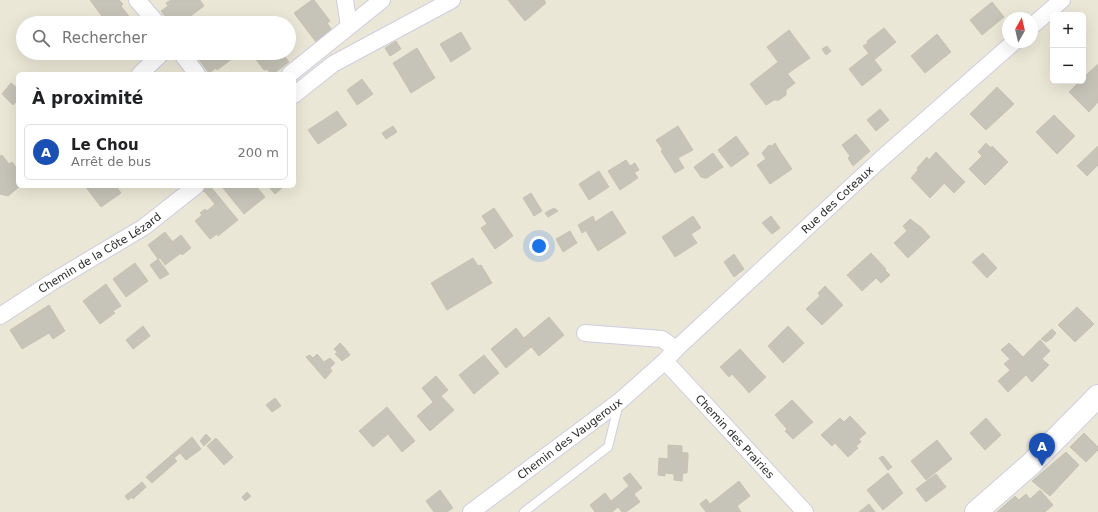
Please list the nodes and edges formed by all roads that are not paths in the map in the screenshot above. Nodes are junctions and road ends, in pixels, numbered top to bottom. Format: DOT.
graph roads {
  1 [pos="138,0"];
  2 [pos="346,0"];
  3 [pos="382,0"];
  4 [pos="452,0"];
  5 [pos="1062,0"];
  6 [pos="151,16"];
  7 [pos="1038,21"];
  8 [pos="349,26"];
  9 [pos="1007,48"];
  10 [pos="155,60"];
  11 [pos="186,60"];
  12 [pos="142,72"];
  13 [pos="195,72"];
  14 [pos="292,72"];
  15 [pos="296,93"];
  16 [pos="193,188"];
  17 [pos="0,316"];
  18 [pos="585,333"];
  19 [pos="676,349"];
  20 [pos="665,361"];
  21 [pos="1098,396"];
  22 [pos="620,401"];
  23 [pos="471,512"];
  24 [pos="524,512"];
  25 [pos="805,512"];
  26 [pos="976,512"];
  1 -- 6 [label="street"];
  2 -- 8 [label="street"];
  3 -- 8 [label="street"];
  4 -- 15 [label="street"];
  5 -- 7 [label="street"];
  8 -- 14 [label="street"];
  9 -- 19 [label="street, Rue des Coteaux"];
  10 -- 12 [label="street"];
  11 -- 13 [label="street"];
  16 -- 17 [label="street, Chemin de la Côte Lézard"];
  18 -- 19 [label="street"];
  19 -- 20 [label="street, Rue des Coteaux"];
  20 -- 22 [label="street, Chemin des Vaugeroux"];
  20 -- 25 [label="street, Chemin des Prairies"];
  21 -- 26 [label="main road"];
  22 -- 23 [label="street, Chemin des Vaugeroux"];
  22 -- 24 [label="lane"];
}
